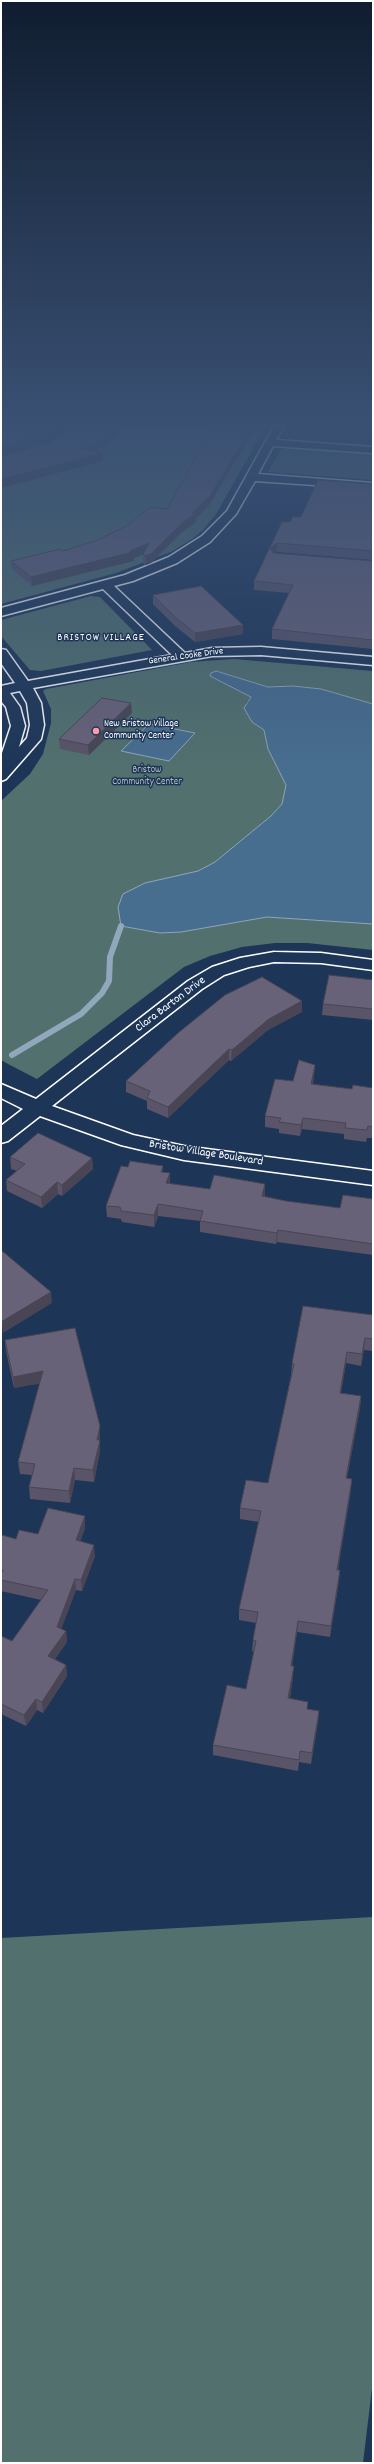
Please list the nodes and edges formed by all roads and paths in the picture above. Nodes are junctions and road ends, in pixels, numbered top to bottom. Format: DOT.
graph roads {
  1 [pos="203,541"];
  2 [pos="106,585"];
  3 [pos="1,612"];
  4 [pos="1,653"];
  5 [pos="181,656"];
  6 [pos="373,661"];
  7 [pos="24,685"];
  8 [pos="1,690"];
  9 [pos="2,776"];
  10 [pos="373,965"];
  11 [pos="1,1090"];
  12 [pos="38,1108"];
  13 [pos="1,1136"];
  14 [pos="373,1178"];
  1 -- 2 [label="street"];
  2 -- 3 [label="street"];
  2 -- 5 [label="street"];
  4 -- 7 [label="street"];
  5 -- 6 [label="street, General Cooke Drive"];
  5 -- 7 [label="street, General Cooke Drive"];
  7 -- 8 [label="street, General Cooke Drive"];
  7 -- 9 [label="street"];
  8 -- 9 [label="street"];
  10 -- 12 [label="street, Clara Barton Drive"];
  11 -- 12 [label="street, Bristow Village Boulevard"];
  12 -- 13 [label="street, Clara Barton Drive"];
  12 -- 14 [label="street, Bristow Village Boulevard"];
}
